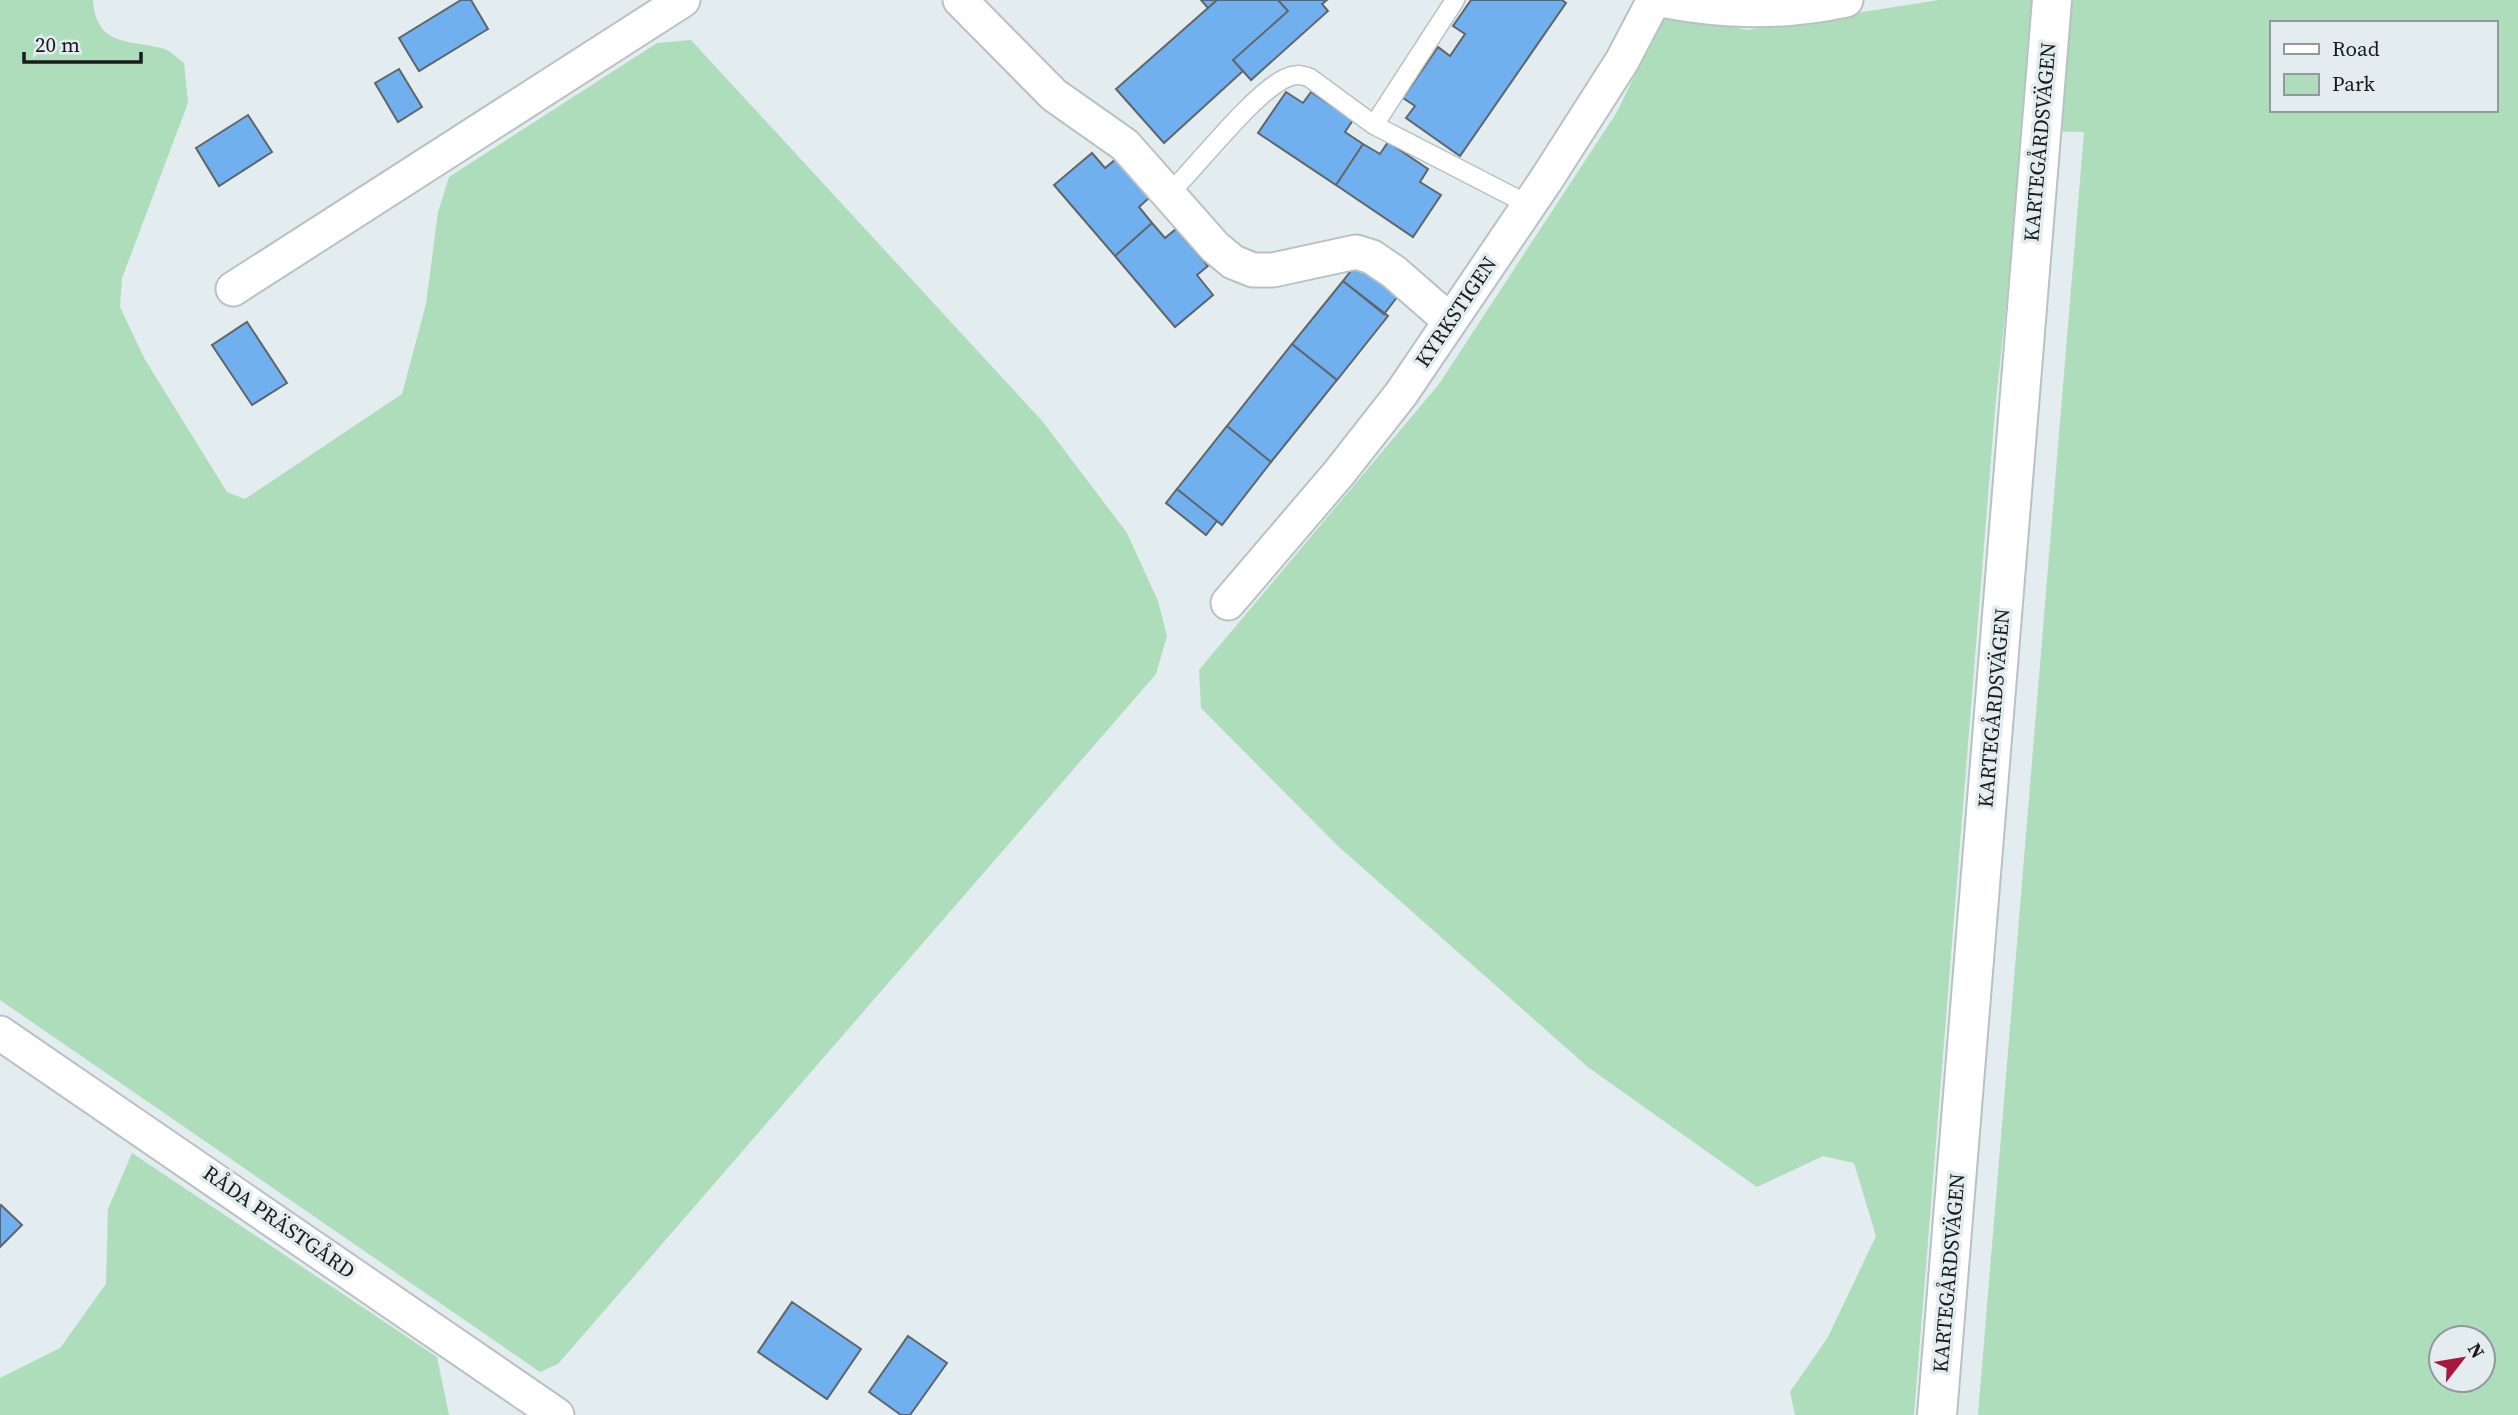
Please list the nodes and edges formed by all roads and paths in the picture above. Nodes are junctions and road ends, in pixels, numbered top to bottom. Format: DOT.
graph roads {
  1 [pos="683,0"];
  2 [pos="960,0"];
  3 [pos="1455,0"];
  4 [pos="1654,0"];
  5 [pos="1660,0"];
  6 [pos="1846,0"];
  7 [pos="2052,0"];
  8 [pos="1374,125"];
  9 [pos="1170,194"];
  10 [pos="1529,205"];
  11 [pos="233,289"];
  12 [pos="1450,321"];
  13 [pos="1228,603"];
  14 [pos="0,1032"];
  15 [pos="557,1415"];
  16 [pos="1937,1415"];
  1 -- 11 [label="street"];
  2 -- 9 [label="street"];
  3 -- 8 [label="lane"];
  4 -- 10 [label="street, KYRKSTIGEN"];
  5 -- 6 [label="street"];
  7 -- 16 [label="street, KARTEGÅRDSVÄGEN"];
  8 -- 9 [label="lane"];
  8 -- 10 [label="lane"];
  9 -- 12 [label="street"];
  10 -- 12 [label="street, KYRKSTIGEN"];
  12 -- 13 [label="street, KYRKSTIGEN"];
  14 -- 15 [label="street, RÅDA PRÄSTGÅRD"];
}
